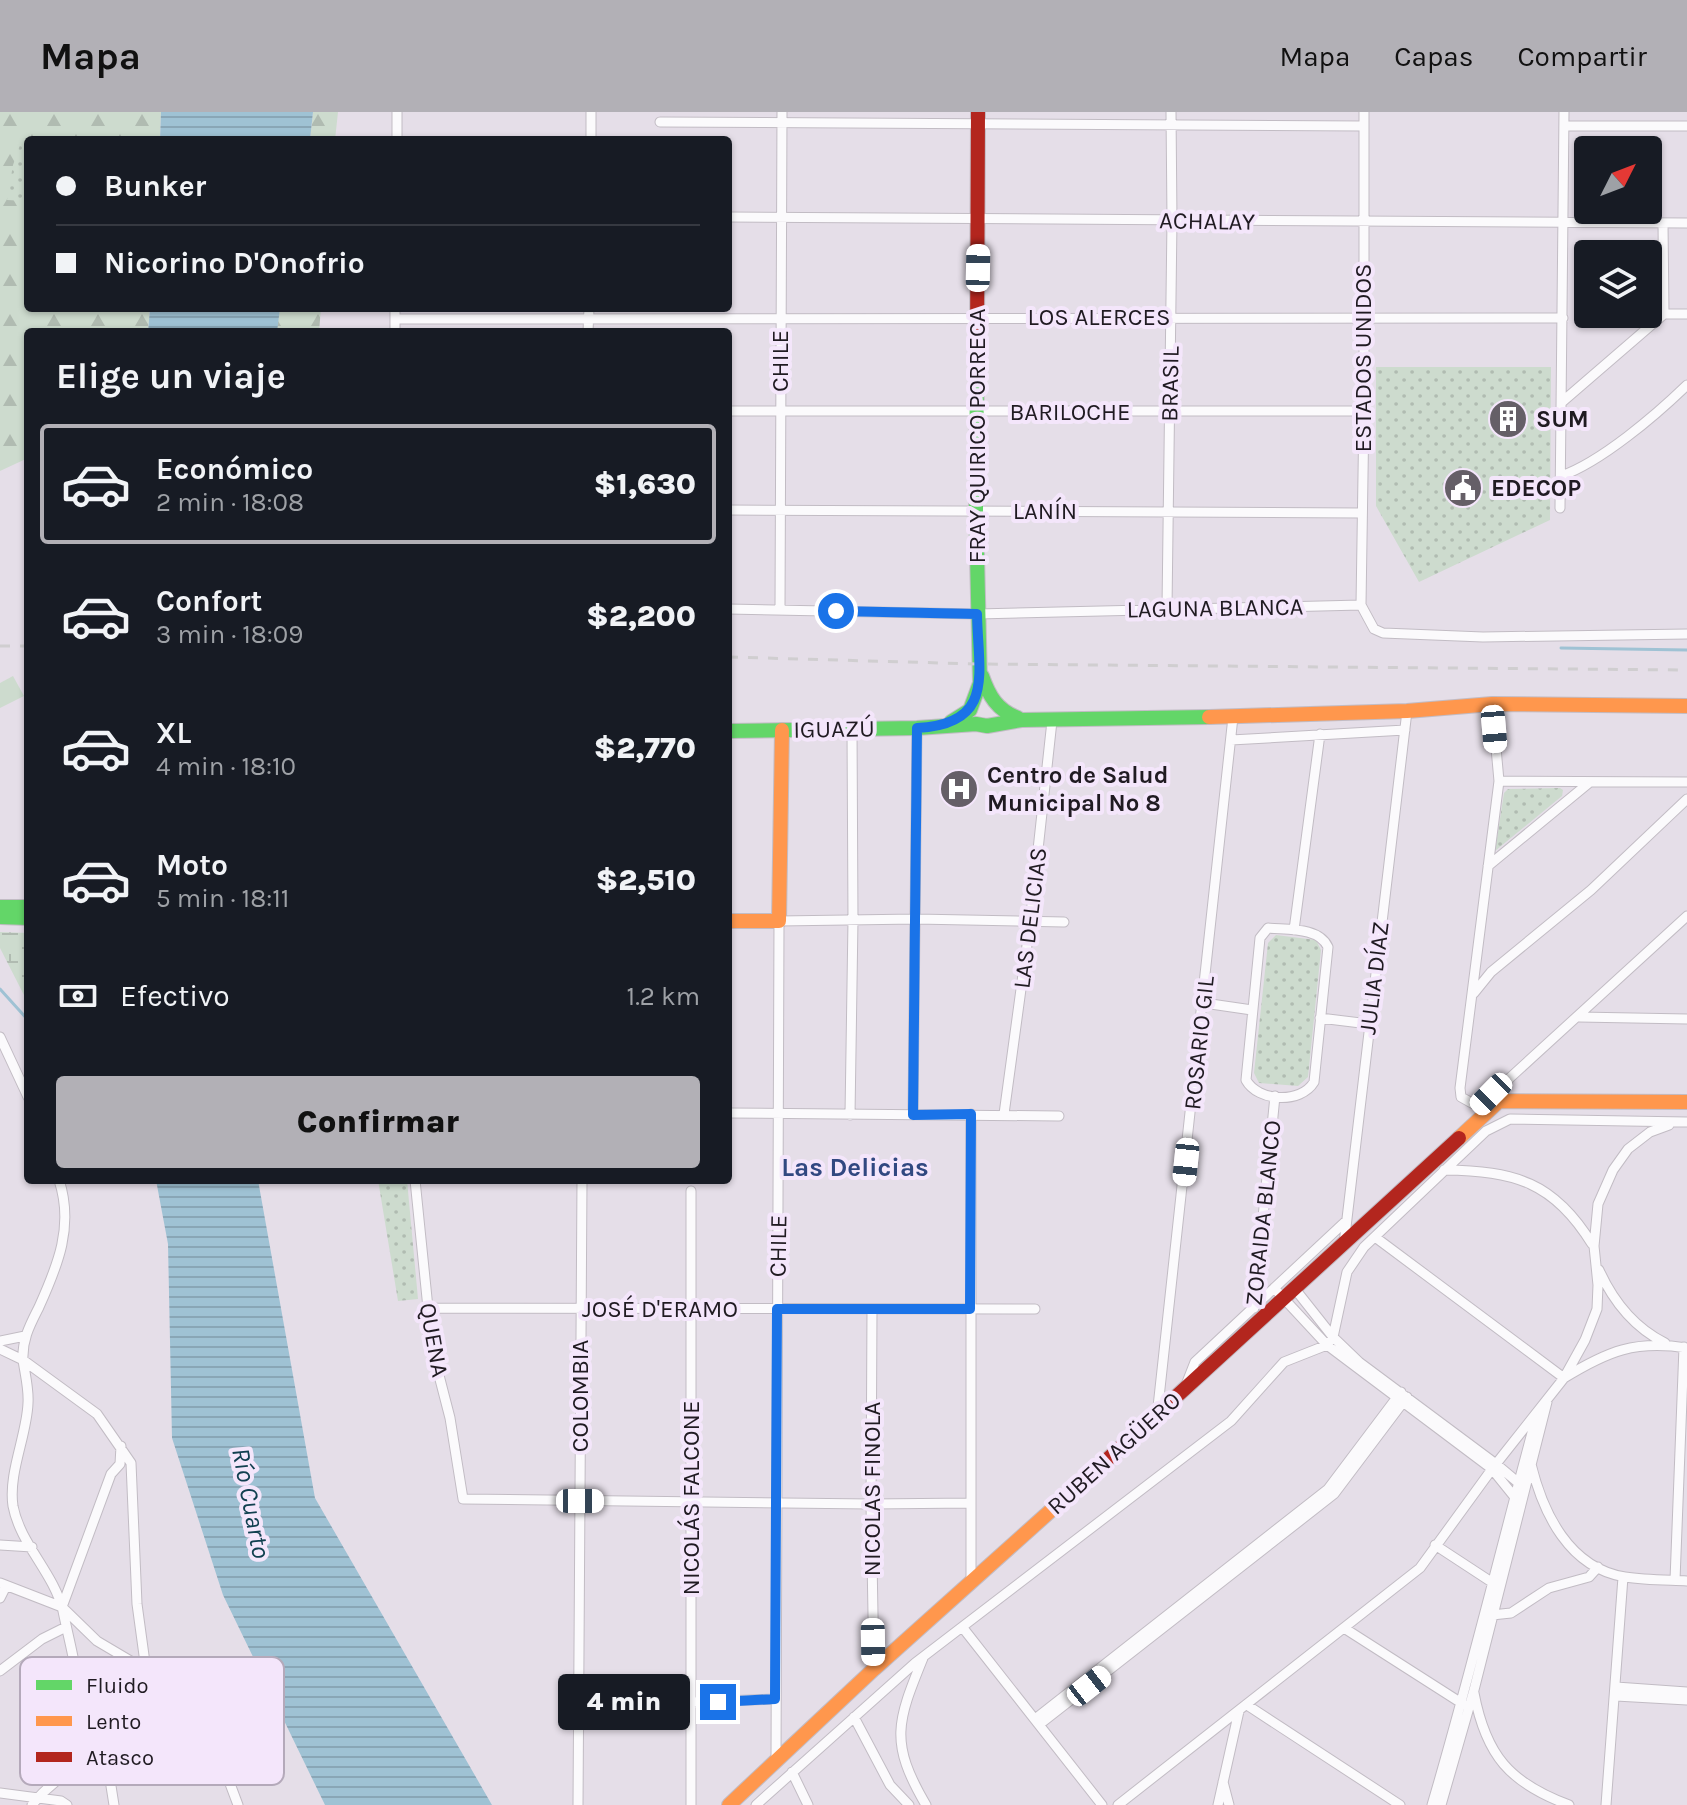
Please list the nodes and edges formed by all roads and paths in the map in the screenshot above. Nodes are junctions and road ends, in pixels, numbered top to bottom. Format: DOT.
graph roads {
  1 [pos="397,112"];
  2 [pos="591,112"];
  3 [pos="782,112"];
  4 [pos="1171,112"];
  5 [pos="1364,112"];
  6 [pos="1564,112"];
  7 [pos="978,118"];
  8 [pos="660,122"];
  9 [pos="782,124"];
  10 [pos="1171,125"];
  11 [pos="1364,126"];
  12 [pos="1564,126"];
  13 [pos="1687,126"];
  14 [pos="397,136"];
  15 [pos="591,136"];
  16 [pos="732,217"];
  17 [pos="781,218"];
  18 [pos="979,219"];
  19 [pos="1172,220"];
  20 [pos="1363,223"];
  21 [pos="1565,223"];
  22 [pos="1663,223"];
  23 [pos="1687,223"];
  24 [pos="395,312"];
  25 [pos="588,313"];
  26 [pos="1664,314"];
  27 [pos="1687,314"];
  28 [pos="977,316"];
  29 [pos="1171,318"];
  30 [pos="1364,318"];
  31 [pos="1563,318"];
  32 [pos="395,319"];
  33 [pos="780,319"];
  34 [pos="395,328"];
  35 [pos="1687,385"];
  36 [pos="1562,402"];
  37 [pos="732,411"];
  38 [pos="1364,411"];
  39 [pos="780,412"];
  40 [pos="1169,412"];
  41 [pos="977,413"];
  42 [pos="1561,476"];
  43 [pos="1560,508"];
  44 [pos="732,510"];
  45 [pos="779,510"];
  46 [pos="976,511"];
  47 [pos="1168,512"];
  48 [pos="1361,513"];
  49 [pos="1361,605"];
  50 [pos="1167,608"];
  51 [pos="732,609"];
  52 [pos="780,609"];
  53 [pos="977,614"];
  54 [pos="1687,634"];
  55 [pos="1492,704"];
  56 [pos="1687,706"];
  57 [pos="981,708"];
  58 [pos="1407,711"];
  59 [pos="1233,717"];
  60 [pos="1021,720"];
  61 [pos="1052,721"];
  62 [pos="852,728"];
  63 [pos="917,728"];
  64 [pos="782,730"];
  65 [pos="1405,730"];
  66 [pos="732,731"];
  67 [pos="1320,734"];
  68 [pos="1231,740"];
  69 [pos="1499,781"];
  70 [pos="1590,782"];
  71 [pos="1687,782"];
  72 [pos="1687,799"];
  73 [pos="1488,866"];
  74 [pos="0,907"];
  75 [pos="24,907"];
  76 [pos="1687,916"];
  77 [pos="0,917"];
  78 [pos="24,918"];
  79 [pos="916,919"];
  80 [pos="853,920"];
  81 [pos="732,921"];
  82 [pos="779,921"];
  83 [pos="1064,922"];
  84 [pos="1030,923"];
  85 [pos="1294,930"];
  86 [pos="1472,997"];
  87 [pos="1204,1003"];
  88 [pos="1252,1010"];
  89 [pos="1579,1017"];
  90 [pos="1320,1018"];
  91 [pos="1687,1019"];
  92 [pos="1369,1024"];
  93 [pos="0,1037"];
  94 [pos="24,1087"];
  95 [pos="1275,1096"];
  96 [pos="1687,1102"];
  97 [pos="1483,1110"];
  98 [pos="779,1112"];
  99 [pos="732,1113"];
  100 [pos="971,1114"];
  101 [pos="1004,1114"];
  102 [pos="850,1115"];
  103 [pos="913,1115"];
  104 [pos="1059,1116"];
  105 [pos="1682,1122"];
  106 [pos="1444,1170"];
  107 [pos="60,1184"];
  108 [pos="415,1184"];
  109 [pos="582,1184"];
  110 [pos="691,1191"];
  111 [pos="1346,1221"];
  112 [pos="1375,1237"];
  113 [pos="1343,1245"];
  114 [pos="1594,1246"];
  115 [pos="1595,1259"];
  116 [pos="1284,1292"];
  117 [pos="1254,1306"];
  118 [pos="428,1308"];
  119 [pos="691,1309"];
  120 [pos="777,1309"];
  121 [pos="872,1309"];
  122 [pos="970,1309"];
  123 [pos="1035,1309"];
  124 [pos="581,1310"];
  125 [pos="1252,1329"];
  126 [pos="25,1336"];
  127 [pos="0,1341"];
  128 [pos="1330,1341"];
  129 [pos="1669,1345"];
  130 [pos="1685,1348"];
  131 [pos="0,1349"];
  132 [pos="23,1360"];
  133 [pos="1564,1378"];
  134 [pos="1184,1391"];
  135 [pos="1548,1397"];
  136 [pos="1402,1398"];
  137 [pos="1538,1410"];
  138 [pos="1157,1416"];
  139 [pos="121,1446"];
  140 [pos="1527,1450"];
  141 [pos="1530,1462"];
  142 [pos="1494,1466"];
  143 [pos="1683,1469"];
  144 [pos="1521,1485"];
  145 [pos="1517,1500"];
  146 [pos="580,1501"];
  147 [pos="691,1502"];
  148 [pos="776,1502"];
  149 [pos="971,1503"];
  150 [pos="871,1504"];
  151 [pos="0,1545"];
  152 [pos="1435,1545"];
  153 [pos="32,1547"];
  154 [pos="1598,1567"];
  155 [pos="1623,1577"];
  156 [pos="1675,1580"];
  157 [pos="971,1581"];
  158 [pos="1687,1581"];
  159 [pos="3,1584"];
  160 [pos="1495,1584"];
  161 [pos="0,1598"];
  162 [pos="62,1607"];
  163 [pos="1492,1615"];
  164 [pos="66,1627"];
  165 [pos="963,1628"];
  166 [pos="1344,1628"];
  167 [pos="72,1657"];
  168 [pos="124,1657"];
  169 [pos="144,1657"];
  170 [pos="923,1658"];
  171 [pos="874,1669"];
  172 [pos="0,1671"];
  173 [pos="1470,1688"];
  174 [pos="1616,1691"];
  175 [pos="1687,1692"];
  176 [pos="775,1699"];
  177 [pos="1687,1700"];
  178 [pos="689,1703"];
  179 [pos="579,1706"];
  180 [pos="1465,1706"];
  181 [pos="1243,1708"];
  182 [pos="854,1717"];
  183 [pos="1038,1721"];
  184 [pos="776,1763"];
  185 [pos="792,1772"];
  186 [pos="1222,1778"];
  187 [pos="52,1785"];
  188 [pos="111,1785"];
  189 [pos="230,1785"];
  190 [pos="0,1793"];
  191 [pos="35,1801"];
  192 [pos="67,1805"];
  193 [pos="114,1805"];
  194 [pos="238,1805"];
  195 [pos="578,1805"];
  196 [pos="691,1805"];
  197 [pos="729,1805"];
  198 [pos="756,1805"];
  199 [pos="808,1805"];
  200 [pos="909,1805"];
  201 [pos="926,1805"];
  202 [pos="1102,1805"];
  203 [pos="1118,1805"];
  204 [pos="1218,1805"];
  205 [pos="1229,1805"];
  206 [pos="1400,1805"];
  207 [pos="1432,1805"];
  208 [pos="1441,1805"];
  209 [pos="1569,1805"];
  210 [pos="1606,1805"];
  1 -- 14 [label="street"];
  2 -- 15 [label="street"];
  3 -- 9 [label="street, CHILE"];
  4 -- 10 [label="street, BRASIL"];
  5 -- 11 [label="street, ESTADOS UNIDOS"];
  6 -- 12 [label="street"];
  7 -- 9 [label="street"];
  7 -- 10 [label="street"];
  7 -- 18 [label="main road, FRAY QUIRICO PORRECA"];
  8 -- 9 [label="street"];
  9 -- 17 [label="street, CHILE"];
  10 -- 11 [label="street"];
  10 -- 19 [label="street, BRASIL"];
  11 -- 20 [label="street, ESTADOS UNIDOS"];
  12 -- 13 [label="street"];
  12 -- 21 [label="street"];
  16 -- 17 [label="street, ACHALAY"];
  17 -- 18 [label="street, ACHALAY"];
  17 -- 33 [label="street, CHILE"];
  18 -- 19 [label="street, ACHALAY"];
  18 -- 28 [label="main road, FRAY QUIRICO PORRECA"];
  19 -- 20 [label="street, ACHALAY"];
  19 -- 29 [label="street, BRASIL"];
  20 -- 21 [label="street, ACHALAY"];
  20 -- 30 [label="street, ESTADOS UNIDOS"];
  21 -- 22 [label="street, ACHALAY"];
  21 -- 31 [label="street"];
  22 -- 23 [label="street, ACHALAY"];
  22 -- 26 [label="street"];
  24 -- 32 [label="street"];
  25 -- 32 [label="street, LOS ALERCES"];
  25 -- 33 [label="street, LOS ALERCES"];
  26 -- 27 [label="street"];
  26 -- 36 [label="street"];
  28 -- 29 [label="street, LOS ALERCES"];
  28 -- 33 [label="street, LOS ALERCES"];
  28 -- 41 [label="main road, FRAY QUIRICO PORRECA"];
  29 -- 30 [label="street, LOS ALERCES"];
  29 -- 40 [label="street, BRASIL"];
  30 -- 31 [label="street, LOS ALERCES"];
  30 -- 38 [label="street, ESTADOS UNIDOS"];
  31 -- 36 [label="street"];
  32 -- 34 [label="street"];
  33 -- 39 [label="street, CHILE"];
  35 -- 42 [label="street"];
  36 -- 42 [label="street"];
  37 -- 39 [label="street, BARILOCHE"];
  38 -- 40 [label="street, BARILOCHE"];
  38 -- 48 [label="street, ESTADOS UNIDOS"];
  39 -- 41 [label="street, BARILOCHE"];
  39 -- 45 [label="street, CHILE"];
  40 -- 41 [label="street, BARILOCHE"];
  40 -- 47 [label="street, BRASIL"];
  41 -- 46 [label="main road, FRAY QUIRICO PORRECA"];
  42 -- 43 [label="street"];
  44 -- 45 [label="street, LANÍN"];
  45 -- 46 [label="street, LANÍN"];
  45 -- 52 [label="street, CHILE"];
  46 -- 47 [label="street, LANÍN"];
  46 -- 53 [label="main road, FRAY QUIRICO PORRECA"];
  47 -- 48 [label="street, LANÍN"];
  47 -- 50 [label="street, BRASIL"];
  48 -- 49 [label="street, ESTADOS UNIDOS"];
  49 -- 50 [label="street, LAGUNA BLANCA"];
  49 -- 54 [label="street"];
  50 -- 53 [label="street, LAGUNA BLANCA"];
  51 -- 52 [label="street, LAGUNA BLANCA"];
  52 -- 53 [label="street, LAGUNA BLANCA"];
  53 -- 57 [label="main road, FRAY QUIRICO PORRECA"];
  55 -- 56 [label="main road"];
  55 -- 58 [label="main road"];
  55 -- 69 [label="street"];
  57 -- 60 [label="main road"];
  57 -- 60 [label="main road, FRAY QUIRICO PORRECA"];
  57 -- 63 [label="main road, IGUAZÚ"];
  58 -- 59 [label="main road"];
  58 -- 65 [label="street, JULIA DÍAZ"];
  59 -- 61 [label="main road"];
  59 -- 68 [label="street, ROSARIO GIL"];
  60 -- 61 [label="main road"];
  61 -- 84 [label="street, LAS DELICIAS"];
  62 -- 63 [label="main road, IGUAZÚ"];
  62 -- 64 [label="main road, IGUAZÚ"];
  62 -- 80 [label="street"];
  63 -- 79 [label="street"];
  64 -- 66 [label="main road, IGUAZÚ"];
  64 -- 82 [label="main road, CHILE"];
  65 -- 67 [label="street"];
  65 -- 92 [label="street, JULIA DÍAZ"];
  67 -- 68 [label="street"];
  67 -- 85 [label="street"];
  68 -- 87 [label="street, ROSARIO GIL"];
  69 -- 70 [label="street"];
  69 -- 73 [label="street"];
  70 -- 71 [label="street"];
  70 -- 73 [label="street"];
  72 -- 86 [label="street"];
  73 -- 86 [label="street"];
  74 -- 75 [label="main road"];
  76 -- 89 [label="street, RUBEN AGÜERO"];
  77 -- 78 [label="main road"];
  79 -- 80 [label="street"];
  79 -- 84 [label="street"];
  79 -- 103 [label="street"];
  80 -- 82 [label="street"];
  80 -- 102 [label="street"];
  81 -- 82 [label="main road"];
  82 -- 98 [label="street, CHILE"];
  83 -- 84 [label="street"];
  84 -- 101 [label="street, LAS DELICIAS"];
  85 -- 88 [label="street, ZORAIDA BLANCO"];
  85 -- 90 [label="street, ZORAIDA BLANCO"];
  86 -- 97 [label="street"];
  87 -- 88 [label="street"];
  87 -- 138 [label="street, ROSARIO GIL"];
  88 -- 95 [label="street, ZORAIDA BLANCO"];
  89 -- 91 [label="street"];
  89 -- 97 [label="street, RUBEN AGÜERO"];
  90 -- 92 [label="street"];
  90 -- 95 [label="street, ZORAIDA BLANCO"];
  92 -- 111 [label="street, JULIA DÍAZ"];
  93 -- 94 [label="street"];
  95 -- 117 [label="street, ZORAIDA BLANCO"];
  96 -- 97 [label="main road, RUBEN AGÜERO"];
  97 -- 113 [label="main road, RUBEN AGÜERO"];
  98 -- 99 [label="street"];
  98 -- 102 [label="street"];
  98 -- 120 [label="street, CHILE"];
  100 -- 101 [label="street"];
  100 -- 103 [label="street"];
  100 -- 122 [label="street"];
  101 -- 104 [label="street"];
  102 -- 103 [label="street"];
  105 -- 106 [label="street"];
  105 -- 114 [label="street"];
  106 -- 112 [label="street"];
  106 -- 114 [label="street"];
  107 -- 126 [label="street"];
  108 -- 118 [label="street, QUENA"];
  109 -- 124 [label="street, COLOMBIA"];
  110 -- 119 [label="street, NICOLÁS FALCONE"];
  111 -- 113 [label="street, JULIA DÍAZ"];
  111 -- 116 [label="street"];
  112 -- 128 [label="street"];
  112 -- 133 [label="street"];
  113 -- 116 [label="main road, RUBEN AGÜERO"];
  114 -- 115 [label="street"];
  115 -- 129 [label="street"];
  115 -- 133 [label="street"];
  116 -- 117 [label="street"];
  116 -- 125 [label="main road, RUBEN AGÜERO"];
  116 -- 128 [label="street"];
  116 -- 128 [label="street"];
  117 -- 125 [label="street, ZORAIDA BLANCO"];
  117 -- 134 [label="street"];
  118 -- 124 [label="street, JOSÉ D'ERAMO"];
  118 -- 146 [label="street, QUENA"];
  119 -- 120 [label="street, JOSÉ D'ERAMO"];
  119 -- 124 [label="street, JOSÉ D'ERAMO"];
  119 -- 147 [label="street, NICOLÁS FALCONE"];
  120 -- 121 [label="street, JOSÉ D'ERAMO"];
  120 -- 148 [label="street, CHILE"];
  121 -- 122 [label="street, JOSÉ D'ERAMO"];
  121 -- 150 [label="street, NICOLAS FINOLA"];
  122 -- 123 [label="street, JOSÉ D'ERAMO"];
  122 -- 149 [label="street"];
  124 -- 146 [label="street, COLOMBIA"];
  125 -- 134 [label="main road, RUBEN AGÜERO"];
  126 -- 127 [label="street"];
  126 -- 132 [label="street"];
  128 -- 136 [label="street"];
  128 -- 165 [label="street"];
  129 -- 130 [label="street"];
  129 -- 133 [label="street"];
  130 -- 143 [label="street"];
  131 -- 132 [label="street"];
  132 -- 139 [label="street"];
  132 -- 153 [label="street"];
  133 -- 135 [label="street"];
  134 -- 138 [label="main road, RUBEN AGÜERO"];
  135 -- 137 [label="street"];
  135 -- 141 [label="street"];
  136 -- 142 [label="street"];
  136 -- 183 [label="street"];
  137 -- 140 [label="street"];
  137 -- 142 [label="street"];
  138 -- 157 [label="main road, RUBEN AGÜERO"];
  139 -- 162 [label="street"];
  139 -- 169 [label="street"];
  140 -- 141 [label="street"];
  140 -- 144 [label="street"];
  141 -- 144 [label="street"];
  141 -- 154 [label="street"];
  142 -- 144 [label="street"];
  142 -- 145 [label="street"];
  142 -- 152 [label="street"];
  143 -- 156 [label="street"];
  144 -- 145 [label="street"];
  145 -- 160 [label="street"];
  146 -- 147 [label="street"];
  146 -- 179 [label="street, COLOMBIA"];
  147 -- 148 [label="street"];
  147 -- 178 [label="street, NICOLÁS FALCONE"];
  148 -- 150 [label="street"];
  148 -- 176 [label="street, CHILE"];
  149 -- 150 [label="street"];
  149 -- 157 [label="street"];
  150 -- 171 [label="street, NICOLAS FINOLA"];
  151 -- 153 [label="street"];
  152 -- 160 [label="street"];
  152 -- 166 [label="street"];
  153 -- 162 [label="street"];
  154 -- 155 [label="street"];
  154 -- 163 [label="street"];
  155 -- 156 [label="street"];
  155 -- 174 [label="street"];
  156 -- 158 [label="street"];
  157 -- 171 [label="main road, RUBEN AGÜERO"];
  159 -- 161 [label="street"];
  159 -- 162 [label="street"];
  160 -- 163 [label="street"];
  160 -- 173 [label="street"];
  162 -- 164 [label="street"];
  162 -- 168 [label="street"];
  163 -- 173 [label="street"];
  164 -- 167 [label="street"];
  164 -- 172 [label="street"];
  165 -- 170 [label="street"];
  165 -- 183 [label="street"];
  166 -- 180 [label="street"];
  166 -- 181 [label="street"];
  170 -- 182 [label="street"];
  170 -- 201 [label="street"];
  171 -- 184 [label="main road, RUBEN AGÜERO"];
  173 -- 180 [label="street"];
  173 -- 209 [label="street"];
  174 -- 175 [label="street"];
  174 -- 177 [label="street"];
  174 -- 210 [label="street"];
  176 -- 178 [label="street"];
  176 -- 184 [label="street, CHILE"];
  178 -- 179 [label="street"];
  178 -- 196 [label="street, NICOLÁS FALCONE"];
  179 -- 195 [label="street, COLOMBIA"];
  180 -- 207 [label="street"];
  180 -- 208 [label="street"];
  181 -- 186 [label="street"];
  181 -- 203 [label="street"];
  181 -- 206 [label="street"];
  182 -- 185 [label="street"];
  182 -- 200 [label="street"];
  183 -- 202 [label="street"];
  184 -- 197 [label="main road, RUBEN AGÜERO"];
  185 -- 198 [label="street"];
  185 -- 199 [label="street"];
  186 -- 204 [label="street"];
  186 -- 205 [label="street"];
  187 -- 191 [label="street"];
  188 -- 193 [label="street"];
  189 -- 194 [label="street"];
  190 -- 191 [label="street"];
  191 -- 192 [label="street"];
}
